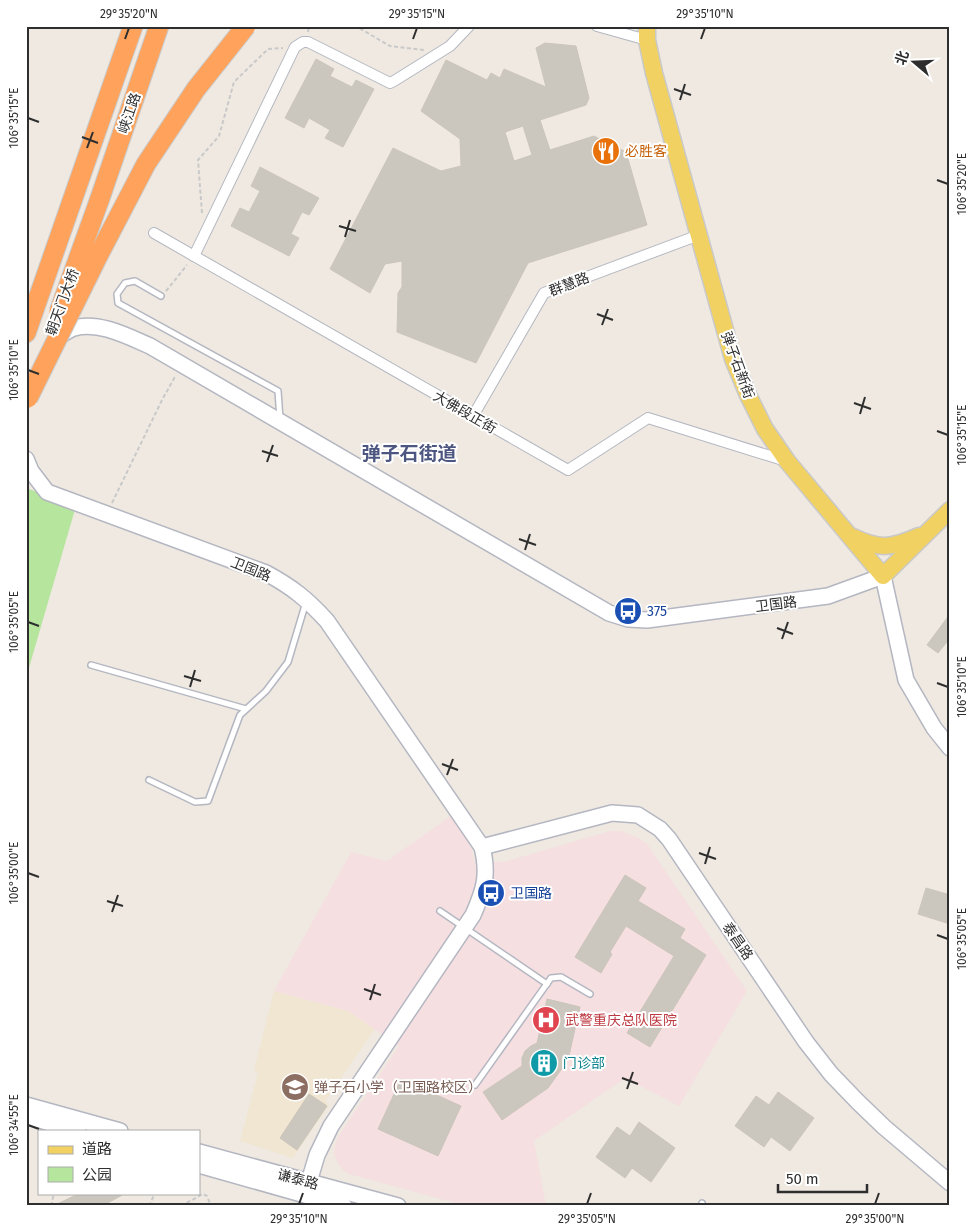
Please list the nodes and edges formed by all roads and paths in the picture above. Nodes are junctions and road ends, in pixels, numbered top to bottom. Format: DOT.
graph roads {
  1 [pos="121,26"];
  2 [pos="133,26"];
  3 [pos="159,26"];
  4 [pos="246,26"];
  5 [pos="334,26"];
  6 [pos="469,26"];
  7 [pos="597,26"];
  8 [pos="647,33"];
  9 [pos="295,47"];
  10 [pos="441,52"];
  11 [pos="71,192"];
  12 [pos="99,201"];
  13 [pos="154,234"];
  14 [pos="699,235"];
  15 [pos="204,236"];
  16 [pos="194,256"];
  17 [pos="161,296"];
  18 [pos="26,333"];
  19 [pos="182,364"];
  20 [pos="27,397"];
  21 [pos="473,416"];
  22 [pos="280,422"];
  23 [pos="26,459"];
  24 [pos="787,461"];
  25 [pos="116,491"];
  26 [pos="950,510"];
  27 [pos="928,532"];
  28 [pos="848,534"];
  29 [pos="883,576"];
  30 [pos="307,599"];
  31 [pos="91,665"];
  32 [pos="246,709"];
  33 [pos="950,748"];
  34 [pos="149,780"];
  35 [pos="482,847"];
  36 [pos="440,911"];
  37 [pos="465,928"];
  38 [pos="547,984"];
  39 [pos="590,994"];
  40 [pos="475,1085"];
  41 [pos="26,1105"];
  42 [pos="26,1116"];
  43 [pos="69,1126"];
  44 [pos="110,1130"];
  45 [pos="200,1152"];
  46 [pos="200,1165"];
  47 [pos="950,1183"];
  48 [pos="307,1189"];
  49 [pos="154,1194"];
  50 [pos="150,1206"];
  51 [pos="181,1206"];
  52 [pos="211,1206"];
  53 [pos="344,1206"];
  54 [pos="398,1206"];
  1 -- 11 [label="highway"];
  2 -- 11 [label="highway, 峡江路"];
  3 -- 12 [label="highway, 峡江路"];
  4 -- 20 [label="highway, bridge"];
  5 -- 10 [label="path"];
  6 -- 10 [label="street"];
  7 -- 8 [label="street"];
  8 -- 14 [label="main road, 弹子石新街"];
  9 -- 10 [label="street"];
  9 -- 15 [label="street"];
  9 -- 15 [label="path"];
  11 -- 18 [label="highway, 朝天门大桥"];
  12 -- 20 [label="highway, 朝天门大桥, bridge"];
  13 -- 16 [label="street, 大佛段正街"];
  14 -- 21 [label="street, 群慧路"];
  14 -- 24 [label="main road, 弹子石新街"];
  15 -- 16 [label="street"];
  16 -- 17 [label="path"];
  16 -- 21 [label="street, 大佛段正街"];
  17 -- 22 [label="lane"];
  19 -- 20 [label="street, 卫国路"];
  19 -- 22 [label="street, 卫国路"];
  19 -- 25 [label="path"];
  21 -- 24 [label="street, 大佛段正街"];
  22 -- 29 [label="street, 卫国路"];
  23 -- 30 [label="street, 卫国路"];
  24 -- 28 [label="main road, 弹子石新街"];
  26 -- 27 [label="main road"];
  27 -- 28 [label="main road"];
  27 -- 29 [label="main road"];
  28 -- 29 [label="main road, 弹子石新街"];
  29 -- 33 [label="street"];
  30 -- 32 [label="lane"];
  30 -- 35 [label="street, 卫国路"];
  31 -- 32 [label="lane"];
  32 -- 34 [label="lane"];
  35 -- 37 [label="street, 卫国路"];
  35 -- 47 [label="street, 泰昌路"];
  36 -- 37 [label="lane"];
  37 -- 38 [label="lane"];
  37 -- 48 [label="street, 卫国路"];
  38 -- 39 [label="lane"];
  38 -- 40 [label="lane"];
  41 -- 43 [label="street"];
  42 -- 43 [label="street"];
  43 -- 44 [label="street"];
  45 -- 48 [label="street, 谦泰路"];
  46 -- 48 [label="street, 谦泰路"];
  48 -- 53 [label="street, 谦泰路"];
  48 -- 54 [label="street, 谦泰路"];
  49 -- 50 [label="path"];
  51 -- 52 [label="path"];
}
